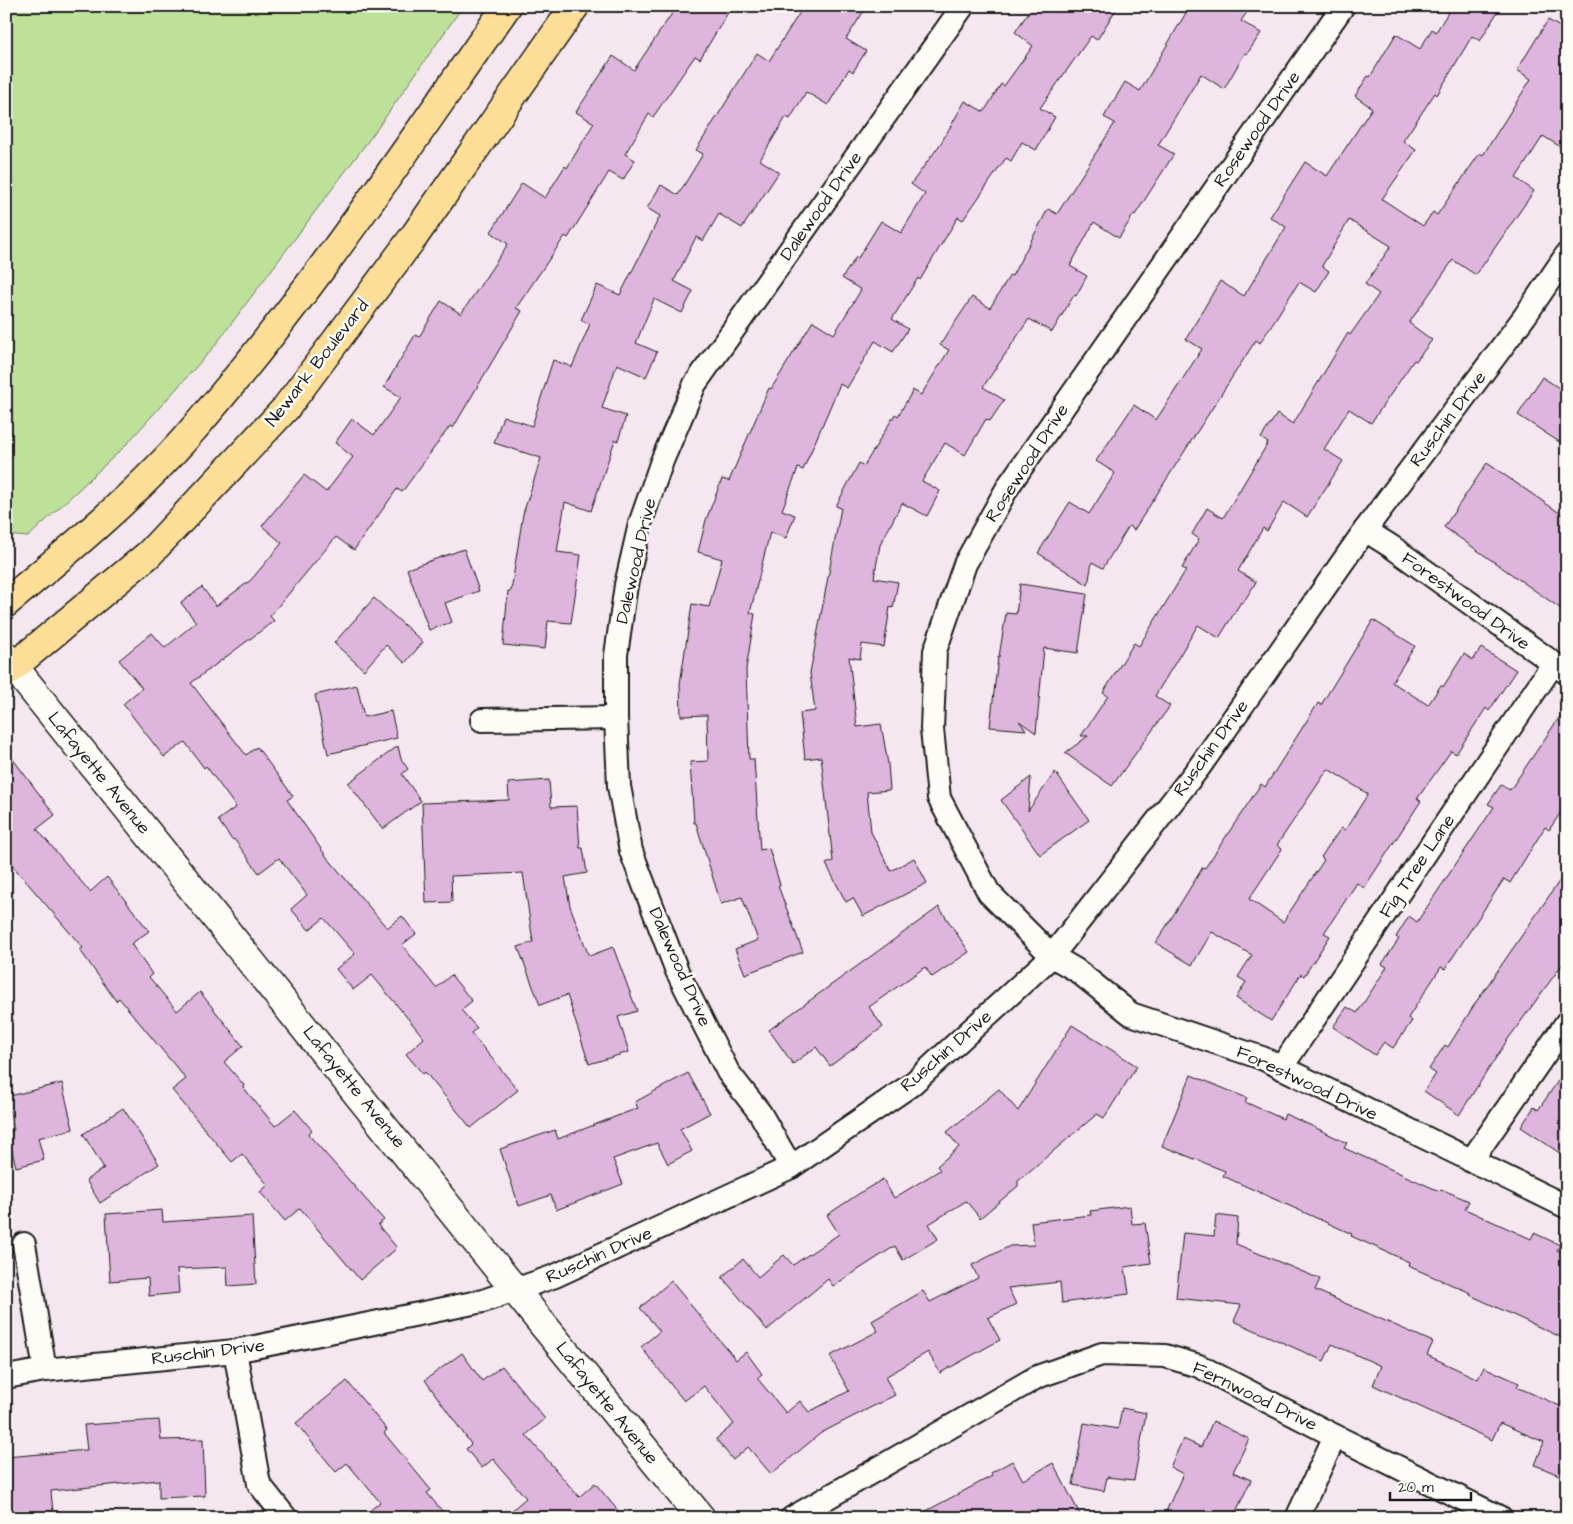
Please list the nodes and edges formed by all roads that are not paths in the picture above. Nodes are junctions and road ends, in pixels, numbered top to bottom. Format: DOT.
graph roads {
  1 [pos="507,6"];
  2 [pos="575,6"];
  3 [pos="963,6"];
  4 [pos="1343,6"];
  5 [pos="1567,254"];
  6 [pos="1559,284"];
  7 [pos="1365,530"];
  8 [pos="6,603"];
  9 [pos="9,665"];
  10 [pos="1560,668"];
  11 [pos="616,718"];
  12 [pos="482,720"];
  13 [pos="1052,956"];
  14 [pos="1567,1022"];
  15 [pos="1281,1068"];
  16 [pos="1471,1161"];
  17 [pos="792,1167"];
  18 [pos="1567,1208"];
  19 [pos="24,1244"];
  20 [pos="516,1290"];
  21 [pos="236,1351"];
  22 [pos="45,1370"];
  23 [pos="6,1377"];
  24 [pos="1335,1436"];
  25 [pos="286,1518"];
  26 [pos="701,1518"];
  27 [pos="792,1518"];
  28 [pos="1298,1518"];
  29 [pos="1501,1518"];
  1 -- 8 [label="main road"];
  2 -- 9 [label="main road, Newark Boulevard"];
  3 -- 11 [label="street, Dalewood Drive"];
  4 -- 13 [label="street, Rosewood Drive"];
  5 -- 6 [label="street, Ruschin Drive"];
  6 -- 7 [label="street, Ruschin Drive"];
  7 -- 10 [label="street, Forestwood Drive"];
  7 -- 13 [label="street, Ruschin Drive"];
  9 -- 20 [label="street, Lafayette Avenue"];
  10 -- 15 [label="street, Fig Tree Lane"];
  11 -- 12 [label="street"];
  11 -- 17 [label="street, Dalewood Drive"];
  13 -- 15 [label="street, Forestwood Drive"];
  13 -- 17 [label="street, Ruschin Drive"];
  14 -- 16 [label="street"];
  15 -- 16 [label="street, Forestwood Drive"];
  16 -- 18 [label="street, Forestwood Drive"];
  17 -- 20 [label="street, Ruschin Drive"];
  19 -- 22 [label="street"];
  20 -- 21 [label="street, Ruschin Drive"];
  20 -- 26 [label="street, Lafayette Avenue"];
  21 -- 22 [label="street, Ruschin Drive"];
  21 -- 25 [label="street"];
  22 -- 23 [label="street, Ruschin Drive"];
  24 -- 27 [label="street, Fernwood Drive"];
  24 -- 28 [label="street"];
  24 -- 29 [label="street, Fernwood Drive"];
}
